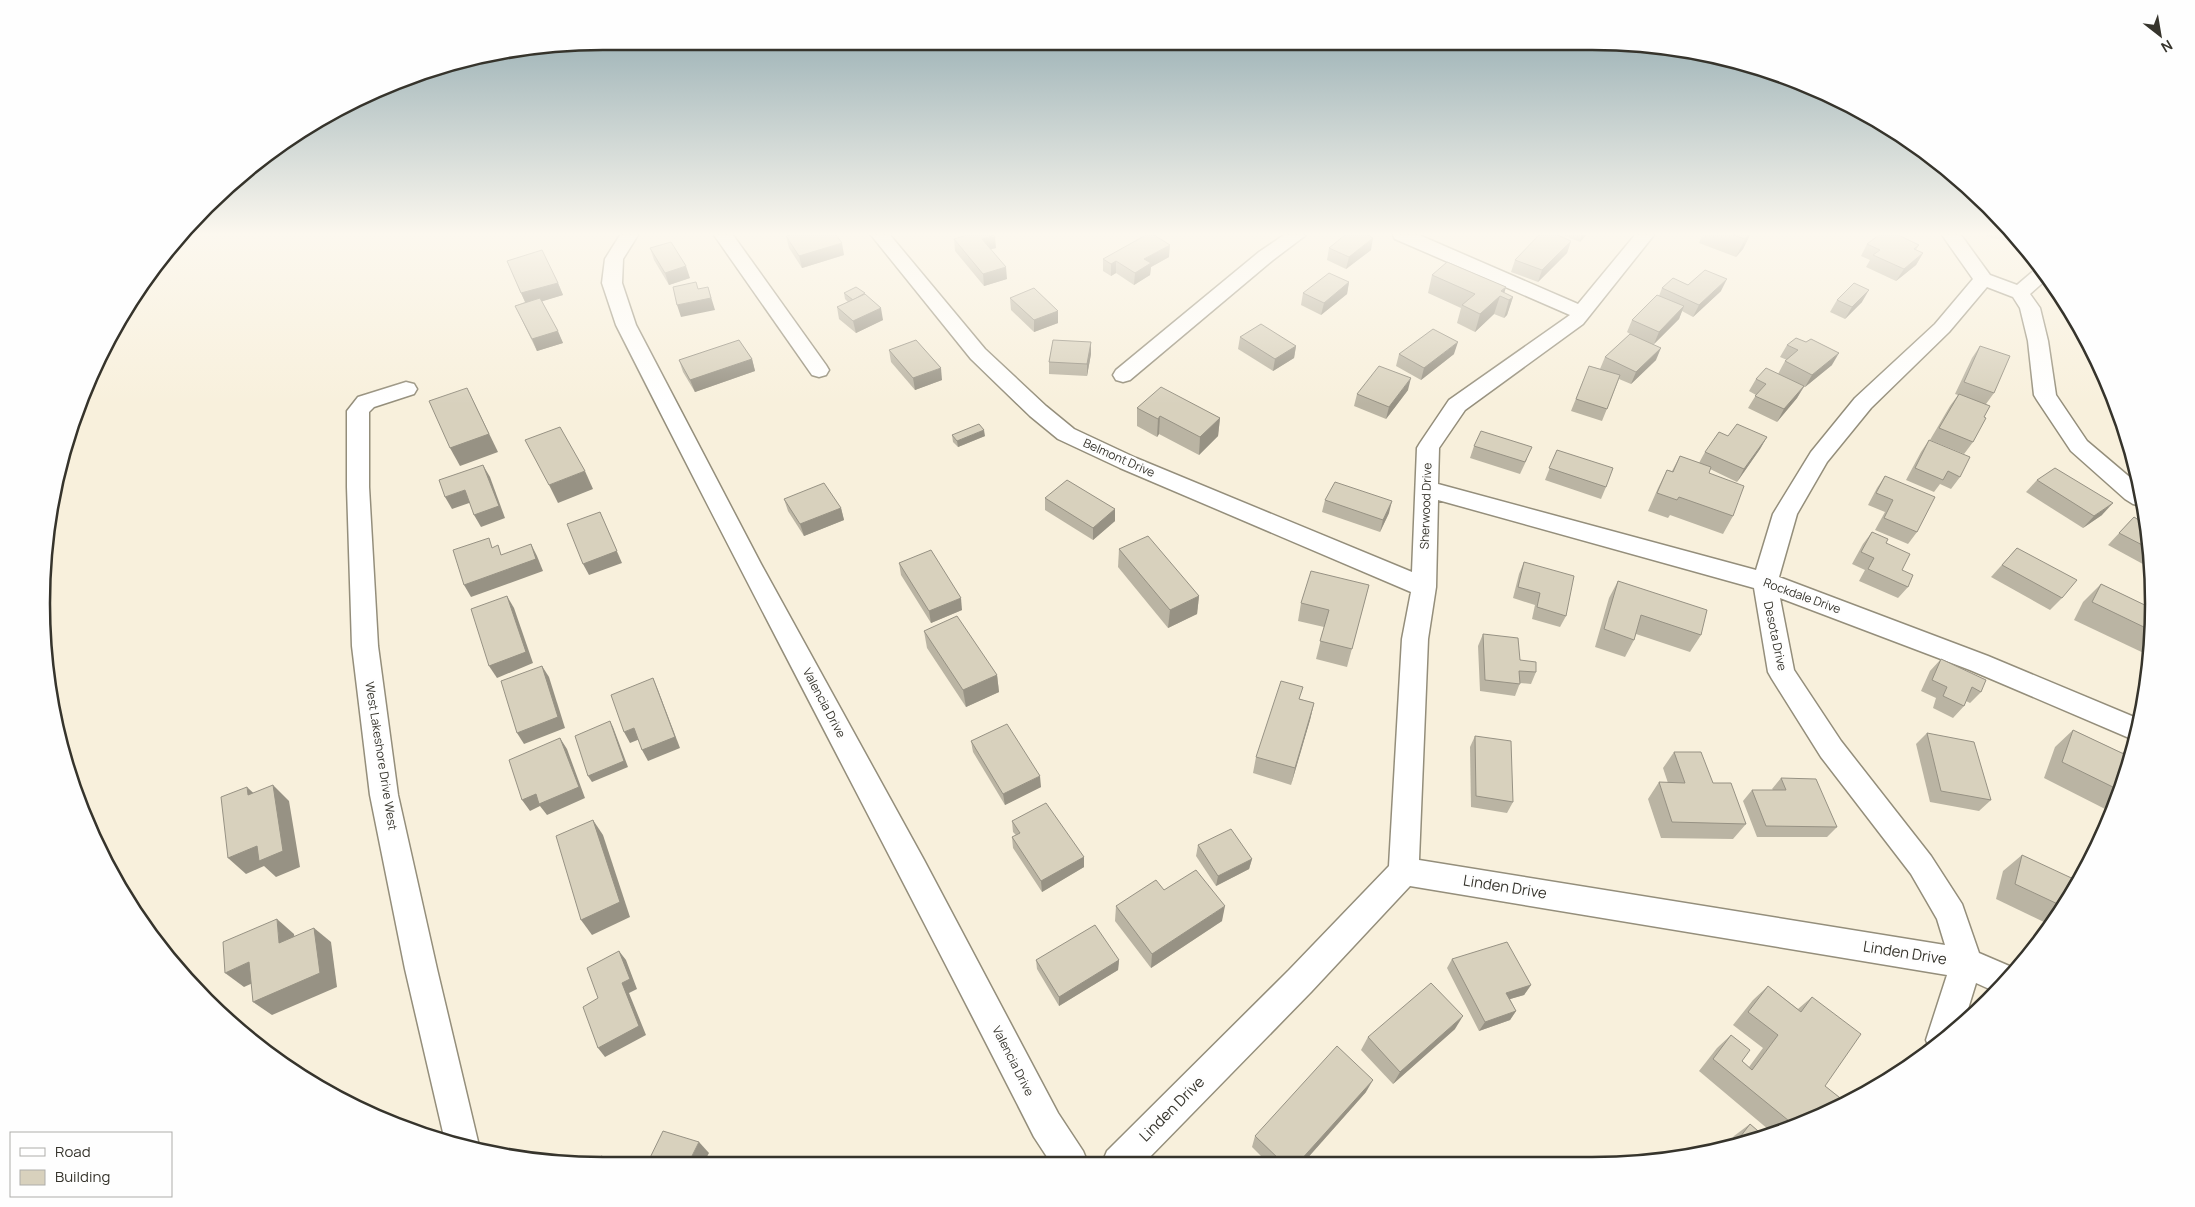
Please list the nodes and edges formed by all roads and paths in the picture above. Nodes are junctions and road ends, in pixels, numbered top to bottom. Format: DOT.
graph roads {
  1 [pos="615,291"];
  2 [pos="763,291"];
  3 [pos="926,291"];
  4 [pos="1224,291"];
  5 [pos="1532,291"];
  6 [pos="1598,291"];
  7 [pos="1973,291"];
  8 [pos="2013,291"];
  9 [pos="2023,291"];
  10 [pos="2020,294"];
  11 [pos="1582,313"];
  12 [pos="819,370"];
  13 [pos="1123,375"];
  14 [pos="406,389"];
  15 [pos="1426,489"];
  16 [pos="2133,491"];
  17 [pos="1764,582"];
  18 [pos="1424,587"];
  19 [pos="2130,727"];
  20 [pos="1404,871"];
  21 [pos="1966,963"];
  22 [pos="1999,977"];
  23 [pos="1946,1029"];
  24 [pos="462,1138"];
  25 [pos="1067,1157"];
  26 [pos="1126,1157"];
  1 -- 25 [label="street, Valencia Drive"];
  2 -- 12 [label="street"];
  3 -- 18 [label="street, Belmont Drive"];
  4 -- 13 [label="street"];
  5 -- 11 [label="street"];
  6 -- 11 [label="street, Sherwood Drive"];
  7 -- 17 [label="street, Desota Drive"];
  8 -- 10 [label="street"];
  9 -- 10 [label="street"];
  10 -- 16 [label="street"];
  11 -- 15 [label="street, Sherwood Drive"];
  14 -- 24 [label="street, West Lakeshore Drive West"];
  15 -- 17 [label="street, Rockdale Drive"];
  15 -- 18 [label="street, Sherwood Drive"];
  17 -- 19 [label="street, Rockdale Drive"];
  17 -- 21 [label="street, Desota Drive"];
  18 -- 20 [label="street, Sherwood Drive"];
  20 -- 21 [label="street, Linden Drive"];
  20 -- 26 [label="street, Linden Drive"];
  21 -- 22 [label="street, Linden Drive"];
  21 -- 23 [label="street"];
}
